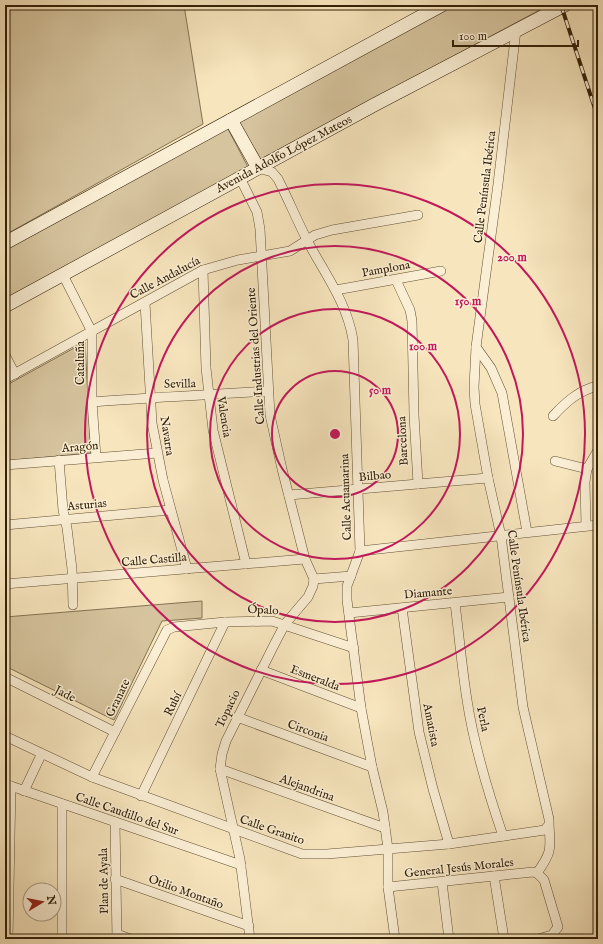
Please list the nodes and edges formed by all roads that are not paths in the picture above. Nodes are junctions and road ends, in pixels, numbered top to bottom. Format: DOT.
graph roads {
  1 [pos="442,5"];
  2 [pos="565,5"];
  3 [pos="516,30"];
  4 [pos="231,120"];
  5 [pos="258,168"];
  6 [pos="240,178"];
  7 [pos="418,215"];
  8 [pos="307,240"];
  9 [pos="5,243"];
  10 [pos="261,255"];
  11 [pos="203,270"];
  12 [pos="441,271"];
  13 [pos="63,275"];
  14 [pos="396,280"];
  15 [pos="336,290"];
  16 [pos="145,302"];
  17 [pos="5,306"];
  18 [pos="92,332"];
  19 [pos="476,347"];
  20 [pos="5,355"];
  21 [pos="15,374"];
  22 [pos="5,379"];
  23 [pos="598,386"];
  24 [pos="268,390"];
  25 [pos="208,396"];
  26 [pos="150,397"];
  27 [pos="92,402"];
  28 [pos="553,416"];
  29 [pos="598,450"];
  30 [pos="157,453"];
  31 [pos="96,457"];
  32 [pos="59,460"];
  33 [pos="555,461"];
  34 [pos="5,465"];
  35 [pos="587,469"];
  36 [pos="488,478"];
  37 [pos="418,484"];
  38 [pos="357,490"];
  39 [pos="289,495"];
  40 [pos="170,510"];
  41 [pos="66,519"];
  42 [pos="5,525"];
  43 [pos="598,525"];
  44 [pos="586,526"];
  45 [pos="527,532"];
  46 [pos="501,536"];
  47 [pos="360,551"];
  48 [pos="305,559"];
  49 [pos="246,564"];
  50 [pos="187,569"];
  51 [pos="351,576"];
  52 [pos="72,578"];
  53 [pos="314,579"];
  54 [pos="5,584"];
  55 [pos="509,597"];
  56 [pos="455,603"];
  57 [pos="73,605"];
  58 [pos="402,608"];
  59 [pos="349,613"];
  60 [pos="225,622"];
  61 [pos="285,624"];
  62 [pos="167,630"];
  63 [pos="354,648"];
  64 [pos="261,670"];
  65 [pos="5,677"];
  66 [pos="361,708"];
  67 [pos="237,717"];
  68 [pos="115,732"];
  69 [pos="5,736"];
  70 [pos="41,754"];
  71 [pos="372,767"];
  72 [pos="220,769"];
  73 [pos="92,778"];
  74 [pos="8,785"];
  75 [pos="24,791"];
  76 [pos="141,796"];
  77 [pos="62,804"];
  78 [pos="115,822"];
  79 [pos="547,827"];
  80 [pos="385,828"];
  81 [pos="232,829"];
  82 [pos="503,836"];
  83 [pos="449,844"];
  84 [pos="7,845"];
  85 [pos="388,849"];
  86 [pos="241,865"];
  87 [pos="535,873"];
  88 [pos="494,876"];
  89 [pos="115,879"];
  90 [pos="442,882"];
  91 [pos="388,887"];
  92 [pos="249,926"];
  93 [pos="117,937"];
  94 [pos="8,939"];
  95 [pos="62,939"];
  96 [pos="130,939"];
  97 [pos="250,939"];
  98 [pos="395,939"];
  99 [pos="449,939"];
  100 [pos="504,939"];
  101 [pos="538,939"];
  1 -- 4 [label="main road"];
  2 -- 3 [label="main road, Avenida Adolfo López Mateos"];
  3 -- 5 [label="main road, Avenida Adolfo López Mateos"];
  3 -- 19 [label="street, Calle Península Ibérica"];
  4 -- 5 [label="main road"];
  4 -- 9 [label="main road"];
  5 -- 6 [label="main road, Avenida Adolfo López Mateos"];
  5 -- 8 [label="street, Calle Acuamarina"];
  6 -- 10 [label="street, Calle Industrias del Oriente"];
  6 -- 13 [label="main road, Avenida Adolfo López Mateos"];
  7 -- 8 [label="street, Calle Andalucía"];
  8 -- 10 [label="street, Calle Andalucía"];
  8 -- 15 [label="street, Calle Acuamarina"];
  10 -- 11 [label="street, Calle Andalucía"];
  10 -- 24 [label="street, Calle Industrias del Oriente"];
  11 -- 16 [label="street, Calle Andalucía"];
  11 -- 25 [label="street, Valencia"];
  12 -- 14 [label="street, Pamplona"];
  13 -- 17 [label="main road, Avenida Adolfo López Mateos"];
  13 -- 18 [label="street, Cataluña"];
  14 -- 15 [label="street, Pamplona"];
  14 -- 37 [label="street, Barcelona"];
  15 -- 38 [label="street, Calle Acuamarina"];
  16 -- 18 [label="street, Calle Andalucía"];
  16 -- 26 [label="street, Navarra"];
  18 -- 21 [label="street, Calle Andalucía"];
  18 -- 27 [label="street, Cataluña"];
  19 -- 36 [label="street, Calle Península Ibérica"];
  19 -- 45 [label="street, Calle Península Ibérica"];
  20 -- 21 [label="street"];
  21 -- 22 [label="street, Calle Andalucía"];
  23 -- 28 [label="street"];
  24 -- 25 [label="street, Sevilla"];
  24 -- 39 [label="street, Calle Industrias del Oriente"];
  25 -- 26 [label="street, Sevilla"];
  25 -- 49 [label="street, Valencia"];
  26 -- 27 [label="street, Sevilla"];
  26 -- 30 [label="street, Navarra"];
  27 -- 31 [label="street, Cataluña"];
  29 -- 35 [label="street"];
  30 -- 31 [label="street, Aragón"];
  30 -- 40 [label="street, Navarra"];
  31 -- 32 [label="street, Aragón"];
  32 -- 34 [label="street, Aragón"];
  32 -- 41 [label="street"];
  33 -- 35 [label="street"];
  35 -- 44 [label="street"];
  36 -- 37 [label="street, Bilbao"];
  36 -- 46 [label="street, Calle Península Ibérica"];
  37 -- 38 [label="street, Bilbao"];
  38 -- 39 [label="street, Bilbao"];
  38 -- 47 [label="street, Calle Acuamarina"];
  39 -- 48 [label="street, Calle Industrias del Oriente"];
  40 -- 41 [label="street, Asturias"];
  40 -- 50 [label="street, Navarra"];
  41 -- 42 [label="street, Asturias"];
  41 -- 52 [label="street"];
  43 -- 44 [label="street"];
  44 -- 45 [label="street"];
  45 -- 46 [label="street"];
  46 -- 47 [label="street"];
  46 -- 55 [label="street, Calle Península Ibérica"];
  47 -- 51 [label="street, Calle Acuamarina"];
  48 -- 49 [label="street, Calle Castilla"];
  48 -- 53 [label="street, Calle Industrias del Oriente"];
  49 -- 50 [label="street, Calle Castilla"];
  50 -- 52 [label="street, Calle Castilla"];
  51 -- 53 [label="street"];
  51 -- 59 [label="street, Calle Acuamarina"];
  52 -- 54 [label="street, Calle Castilla"];
  52 -- 57 [label="street"];
  53 -- 61 [label="street, Topacio"];
  55 -- 56 [label="street, Diamante"];
  55 -- 79 [label="street, Calle Península Ibérica"];
  56 -- 58 [label="street, Diamante"];
  56 -- 82 [label="street, Perla"];
  58 -- 59 [label="street, Diamante"];
  58 -- 83 [label="street, Amatista"];
  59 -- 63 [label="street, Calle Acuamarina"];
  60 -- 61 [label="street, Ópalo"];
  60 -- 62 [label="street, Ópalo"];
  60 -- 76 [label="street, Rubí"];
  61 -- 63 [label="street, Ópalo"];
  61 -- 64 [label="street, Topacio"];
  62 -- 68 [label="street, Granate"];
  63 -- 66 [label="street, Calle Acuamarina"];
  64 -- 66 [label="street, Esmeralda"];
  64 -- 67 [label="street, Topacio"];
  65 -- 68 [label="street, Jade"];
  66 -- 71 [label="street, Calle Acuamarina"];
  67 -- 71 [label="street, Circonia"];
  67 -- 72 [label="street, Topacio"];
  68 -- 73 [label="street, Granate"];
  69 -- 70 [label="street, Calle Granito"];
  70 -- 73 [label="street, Calle Granito"];
  70 -- 75 [label="street"];
  71 -- 80 [label="street, Calle Acuamarina"];
  72 -- 80 [label="street, Alejandrina"];
  72 -- 81 [label="street, Topacio"];
  73 -- 76 [label="street, Calle Granito"];
  74 -- 75 [label="street, Calle Caudillo del Sur"];
  74 -- 84 [label="street"];
  75 -- 77 [label="street, Calle Caudillo del Sur"];
  76 -- 81 [label="street, Calle Granito"];
  77 -- 78 [label="street, Calle Caudillo del Sur"];
  77 -- 95 [label="street"];
  78 -- 86 [label="street, Calle Caudillo del Sur"];
  78 -- 89 [label="street, Plan de Ayala"];
  79 -- 82 [label="street, Calle Granito"];
  79 -- 87 [label="street, Calle Península Ibérica"];
  80 -- 85 [label="street, Calle Acuamarina"];
  81 -- 85 [label="street, Calle Granito"];
  81 -- 86 [label="street, Topacio"];
  82 -- 83 [label="street, Calle Granito"];
  83 -- 85 [label="street, Calle Granito"];
  84 -- 94 [label="street"];
  85 -- 91 [label="street, Calle Acuamarina"];
  86 -- 92 [label="street, Topacio"];
  87 -- 88 [label="street, General Jesús Morales"];
  87 -- 101 [label="street"];
  88 -- 90 [label="street, General Jesús Morales"];
  88 -- 100 [label="street"];
  89 -- 92 [label="street, Otilio Montaño"];
  89 -- 93 [label="street, Plan de Ayala"];
  90 -- 91 [label="street, General Jesús Morales"];
  90 -- 99 [label="street"];
  91 -- 98 [label="street, Calle Acuamarina"];
  92 -- 97 [label="street, Topacio"];
  93 -- 96 [label="street"];
}
